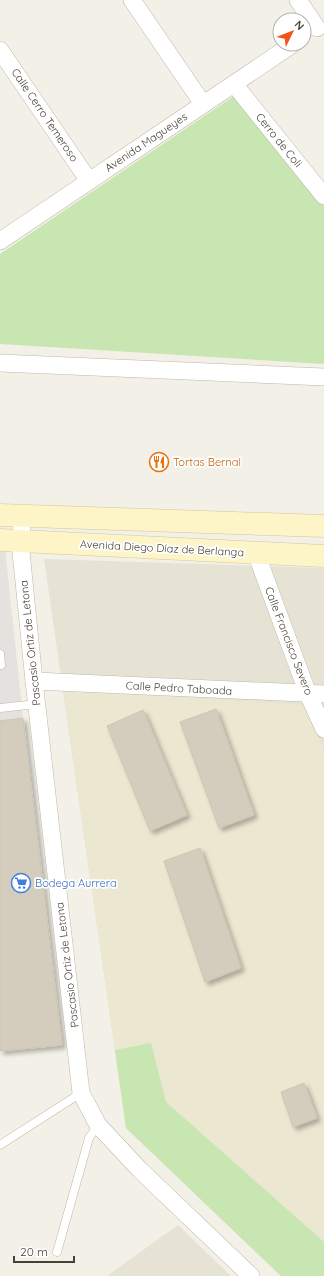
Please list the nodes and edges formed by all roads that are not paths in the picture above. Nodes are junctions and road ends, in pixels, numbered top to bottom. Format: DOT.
graph roads {
  1 [pos="132,0"];
  2 [pos="298,0"];
  3 [pos="315,30"];
  4 [pos="0,50"];
  5 [pos="281,52"];
  6 [pos="234,84"];
  7 [pos="203,104"];
  8 [pos="90,180"];
  9 [pos="324,196"];
  10 [pos="0,240"];
  11 [pos="0,363"];
  12 [pos="324,377"];
  13 [pos="0,515"];
  14 [pos="22,516"];
  15 [pos="324,526"];
  16 [pos="11,540"];
  17 [pos="256,553"];
  18 [pos="324,556"];
  19 [pos="0,654"];
  20 [pos="1,665"];
  21 [pos="34,681"];
  22 [pos="316,694"];
  23 [pos="36,704"];
  24 [pos="0,708"];
  25 [pos="324,729"];
  26 [pos="81,1093"];
  27 [pos="98,1125"];
  28 [pos="0,1145"];
  29 [pos="57,1252"];
  30 [pos="251,1276"];
  1 -- 7 [label="street"];
  2 -- 3 [label="street"];
  4 -- 8 [label="street, Calle Cerro Temeroso"];
  5 -- 6 [label="street, Avenida Magueyes"];
  6 -- 7 [label="street, Avenida Magueyes"];
  6 -- 9 [label="street, Cerro de Coli"];
  7 -- 8 [label="street, Avenida Magueyes"];
  8 -- 10 [label="street, Avenida Magueyes"];
  11 -- 12 [label="street"];
  13 -- 14 [label="main road"];
  14 -- 15 [label="main road"];
  14 -- 16 [label="street, Pascasio Ortiz de Letona"];
  16 -- 17 [label="main road, Avenida Diego Díaz de Berlanga"];
  16 -- 21 [label="street, Pascasio Ortiz de Letona"];
  17 -- 18 [label="main road, Avenida Diego Díaz de Berlanga"];
  17 -- 22 [label="street, Calle Francisco Severo"];
  19 -- 20 [label="lane"];
  21 -- 22 [label="street, Calle Pedro Taboada"];
  21 -- 23 [label="street, Pascasio Ortiz de Letona"];
  22 -- 25 [label="street, Calle Francisco Severo"];
  23 -- 24 [label="lane"];
  23 -- 26 [label="street, Pascasio Ortiz de Letona"];
  26 -- 27 [label="street, Pascasio Ortiz de Letona"];
  26 -- 28 [label="lane"];
  27 -- 29 [label="lane"];
  27 -- 30 [label="street, Pascasio Ortiz de Letona"];
}
